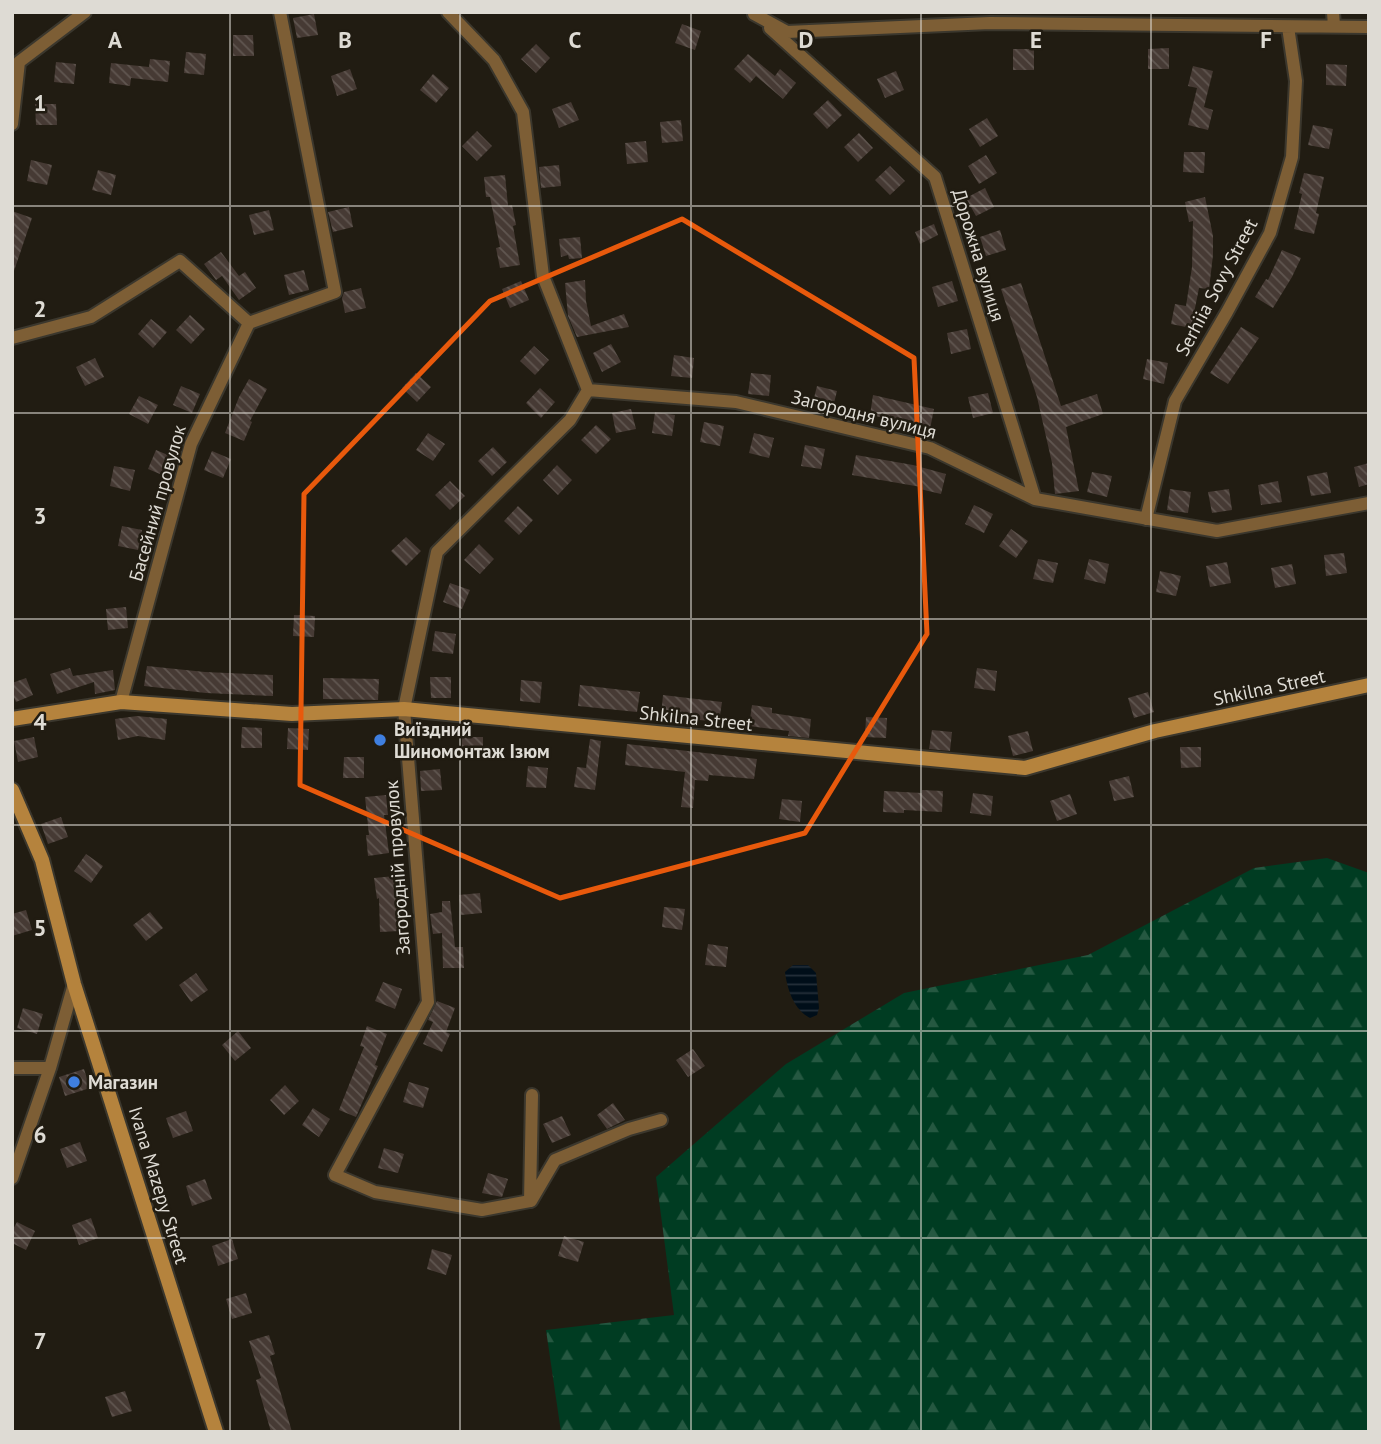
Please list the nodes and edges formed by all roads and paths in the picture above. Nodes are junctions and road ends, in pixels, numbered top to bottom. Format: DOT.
graph roads {
  1 [pos="85,12"];
  2 [pos="280,12"];
  3 [pos="448,12"];
  4 [pos="1333,12"];
  5 [pos="754,13"];
  6 [pos="1334,26"];
  7 [pos="1288,27"];
  8 [pos="1369,27"];
  9 [pos="16,60"];
  10 [pos="12,124"];
  11 [pos="249,323"];
  12 [pos="12,338"];
  13 [pos="587,390"];
  14 [pos="1035,499"];
  15 [pos="1369,503"];
  16 [pos="1146,519"];
  17 [pos="1369,685"];
  18 [pos="121,702"];
  19 [pos="404,709"];
  20 [pos="12,719"];
  21 [pos="12,790"];
  22 [pos="74,984"];
  23 [pos="50,1068"];
  24 [pos="12,1069"];
  25 [pos="532,1095"];
  26 [pos="661,1120"];
  27 [pos="12,1178"];
  28 [pos="530,1201"];
  29 [pos="216,1432"];
  1 -- 9 [label="street"];
  2 -- 11 [label="street"];
  3 -- 13 [label="street"];
  4 -- 6 [label="street"];
  5 -- 7 [label="street"];
  5 -- 14 [label="street, Дорожна вулиця"];
  6 -- 7 [label="street"];
  6 -- 8 [label="street"];
  7 -- 16 [label="street, Serhiia Sovy Street"];
  9 -- 10 [label="street"];
  11 -- 12 [label="street"];
  11 -- 18 [label="street, Басейний провулок"];
  13 -- 14 [label="street, Загородня вулиця"];
  13 -- 19 [label="street, Загородній провулок"];
  14 -- 16 [label="street, Загородня вулиця"];
  15 -- 16 [label="street, Загородня вулиця"];
  17 -- 19 [label="street, Shkilna Street"];
  18 -- 19 [label="street, Shkilna Street"];
  18 -- 20 [label="street, Shkilna Street"];
  19 -- 28 [label="street, Загородній провулок"];
  21 -- 22 [label="street, Ivana Mazepy Street"];
  22 -- 23 [label="street"];
  22 -- 29 [label="street, Ivana Mazepy Street"];
  23 -- 24 [label="street"];
  23 -- 27 [label="street"];
  25 -- 28 [label="street"];
  26 -- 28 [label="street"];
}
